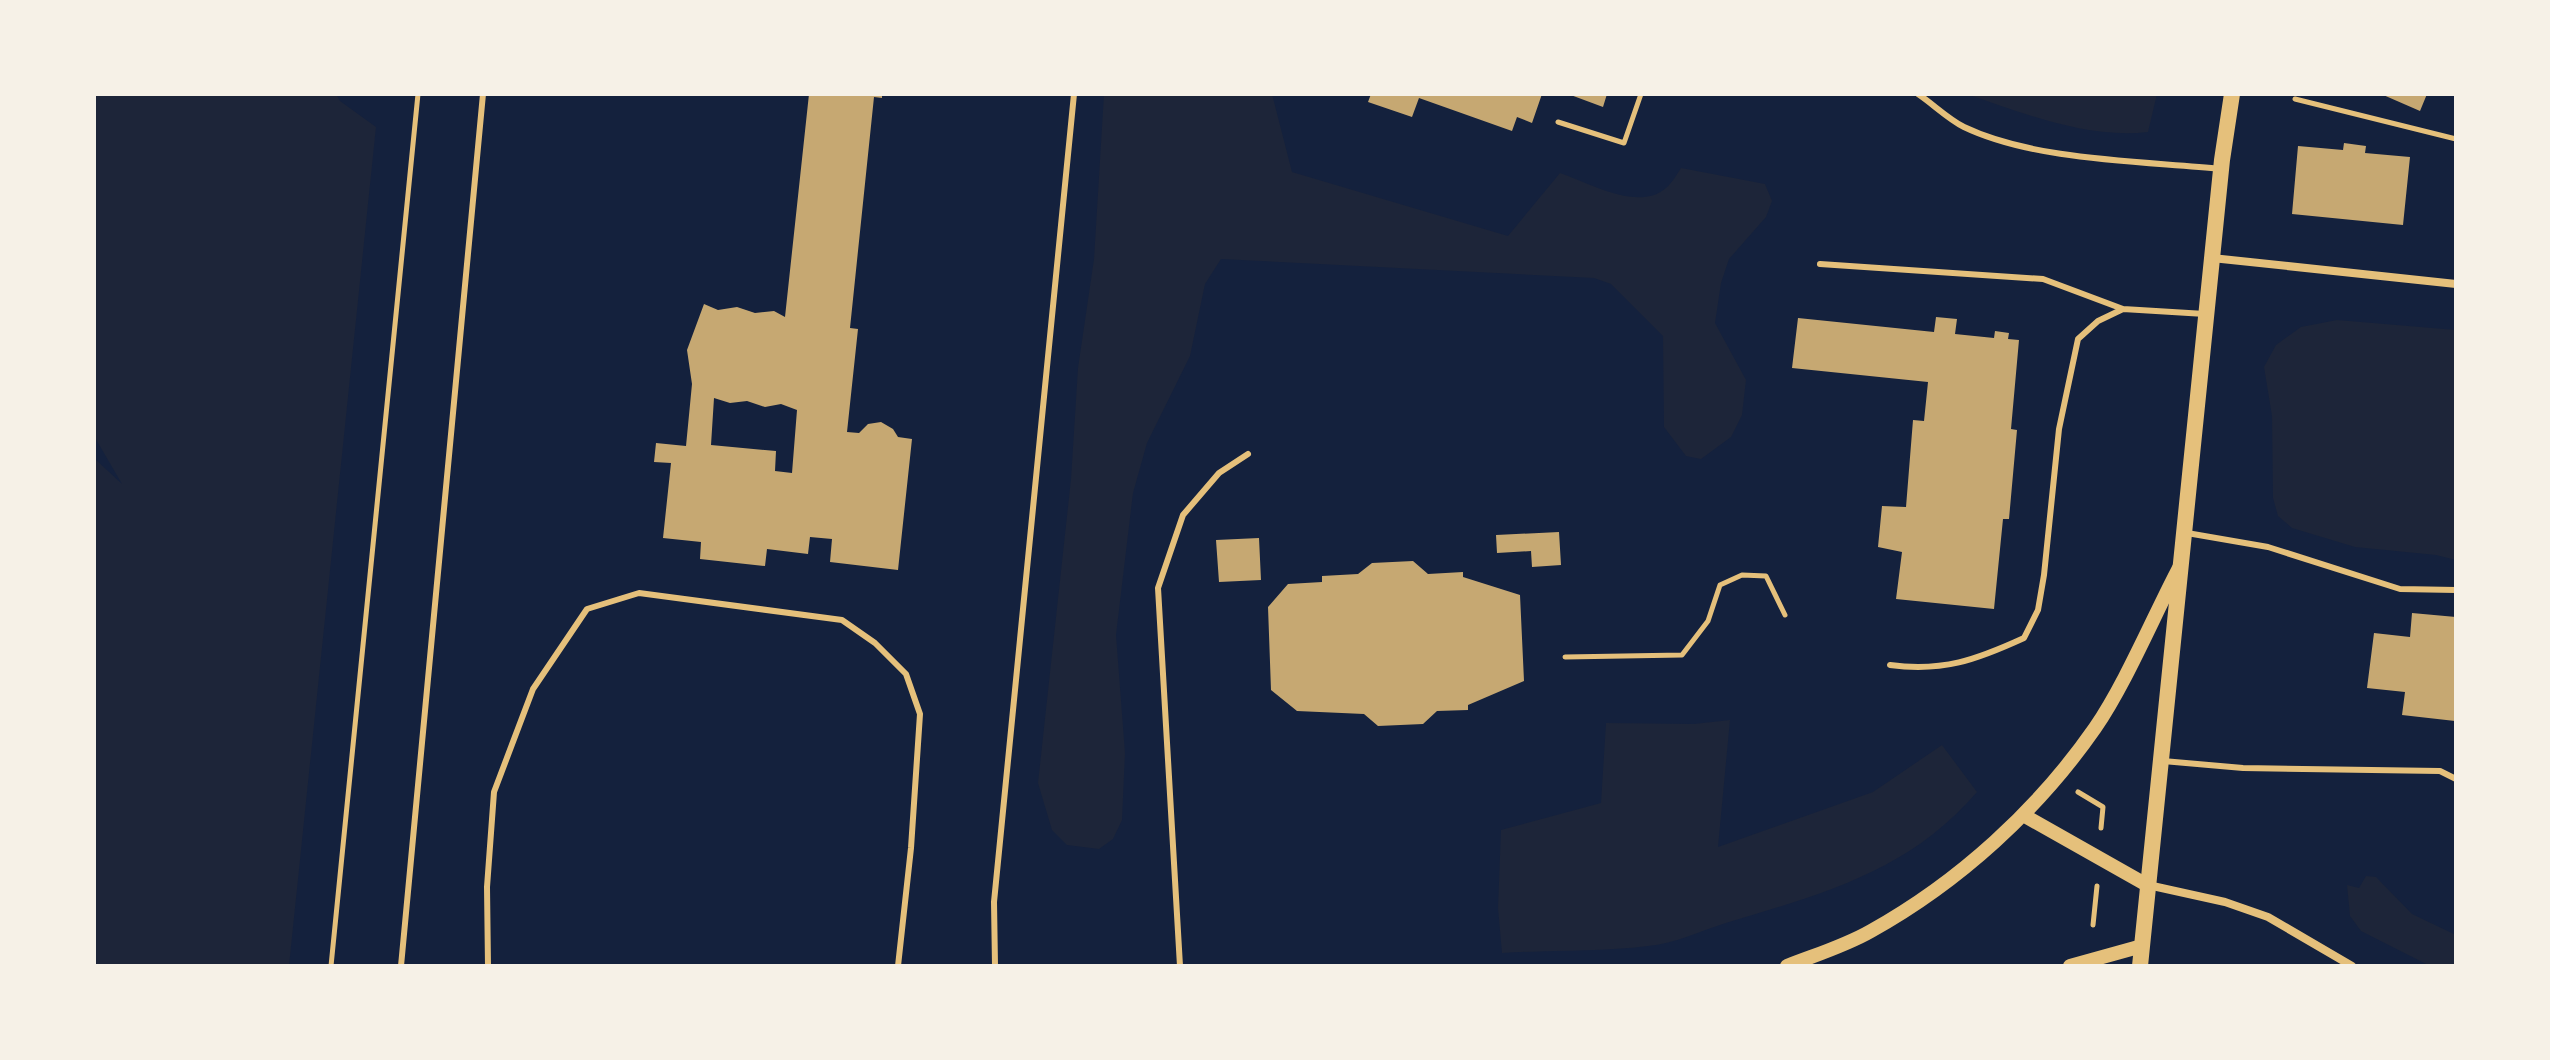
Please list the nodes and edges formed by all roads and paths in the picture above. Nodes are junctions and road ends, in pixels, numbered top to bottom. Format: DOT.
graph roads {
  1 [pos="418,94"];
  2 [pos="483,94"];
  3 [pos="1074,94"];
  4 [pos="1641,94"];
  5 [pos="1918,94"];
  6 [pos="2232,94"];
  7 [pos="2295,99"];
  8 [pos="1558,122"];
  9 [pos="2456,139"];
  10 [pos="2221,169"];
  11 [pos="2211,258"];
  12 [pos="1820,264"];
  13 [pos="2456,284"];
  14 [pos="2123,309"];
  15 [pos="2205,314"];
  16 [pos="1248,454"];
  17 [pos="2183,532"];
  18 [pos="2180,565"];
  19 [pos="2456,590"];
  20 [pos="1785,615"];
  21 [pos="1565,657"];
  22 [pos="1890,665"];
  23 [pos="2159,761"];
  24 [pos="2456,779"];
  25 [pos="2076,791"];
  26 [pos="2023,815"];
  27 [pos="2100,837"];
  28 [pos="2098,880"];
  29 [pos="2147,885"];
  30 [pos="2093,925"];
  31 [pos="2142,946"];
  32 [pos="331,966"];
  33 [pos="401,966"];
  34 [pos="488,966"];
  35 [pos="898,966"];
  36 [pos="995,966"];
  37 [pos="1180,966"];
  38 [pos="1787,966"];
  39 [pos="2070,966"];
  40 [pos="2140,966"];
  41 [pos="2352,966"];
  1 -- 32 [label="path"];
  2 -- 33 [label="lane"];
  3 -- 36 [label="lane"];
  4 -- 8 [label="path"];
  5 -- 10 [label="lane"];
  6 -- 10 [label="main road"];
  7 -- 9 [label="path"];
  10 -- 11 [label="main road"];
  11 -- 13 [label="street"];
  11 -- 15 [label="main road"];
  12 -- 14 [label="lane"];
  14 -- 15 [label="lane"];
  14 -- 22 [label="lane"];
  15 -- 17 [label="main road"];
  16 -- 37 [label="lane"];
  17 -- 18 [label="main road"];
  17 -- 19 [label="lane"];
  18 -- 23 [label="main road"];
  18 -- 26 [label="street"];
  20 -- 21 [label="path"];
  23 -- 24 [label="lane"];
  23 -- 29 [label="main road"];
  25 -- 27 [label="path"];
  26 -- 29 [label="street"];
  26 -- 38 [label="street"];
  28 -- 30 [label="path"];
  29 -- 31 [label="main road"];
  29 -- 41 [label="street"];
  31 -- 39 [label="street"];
  31 -- 40 [label="main road"];
  34 -- 35 [label="lane"];
}
